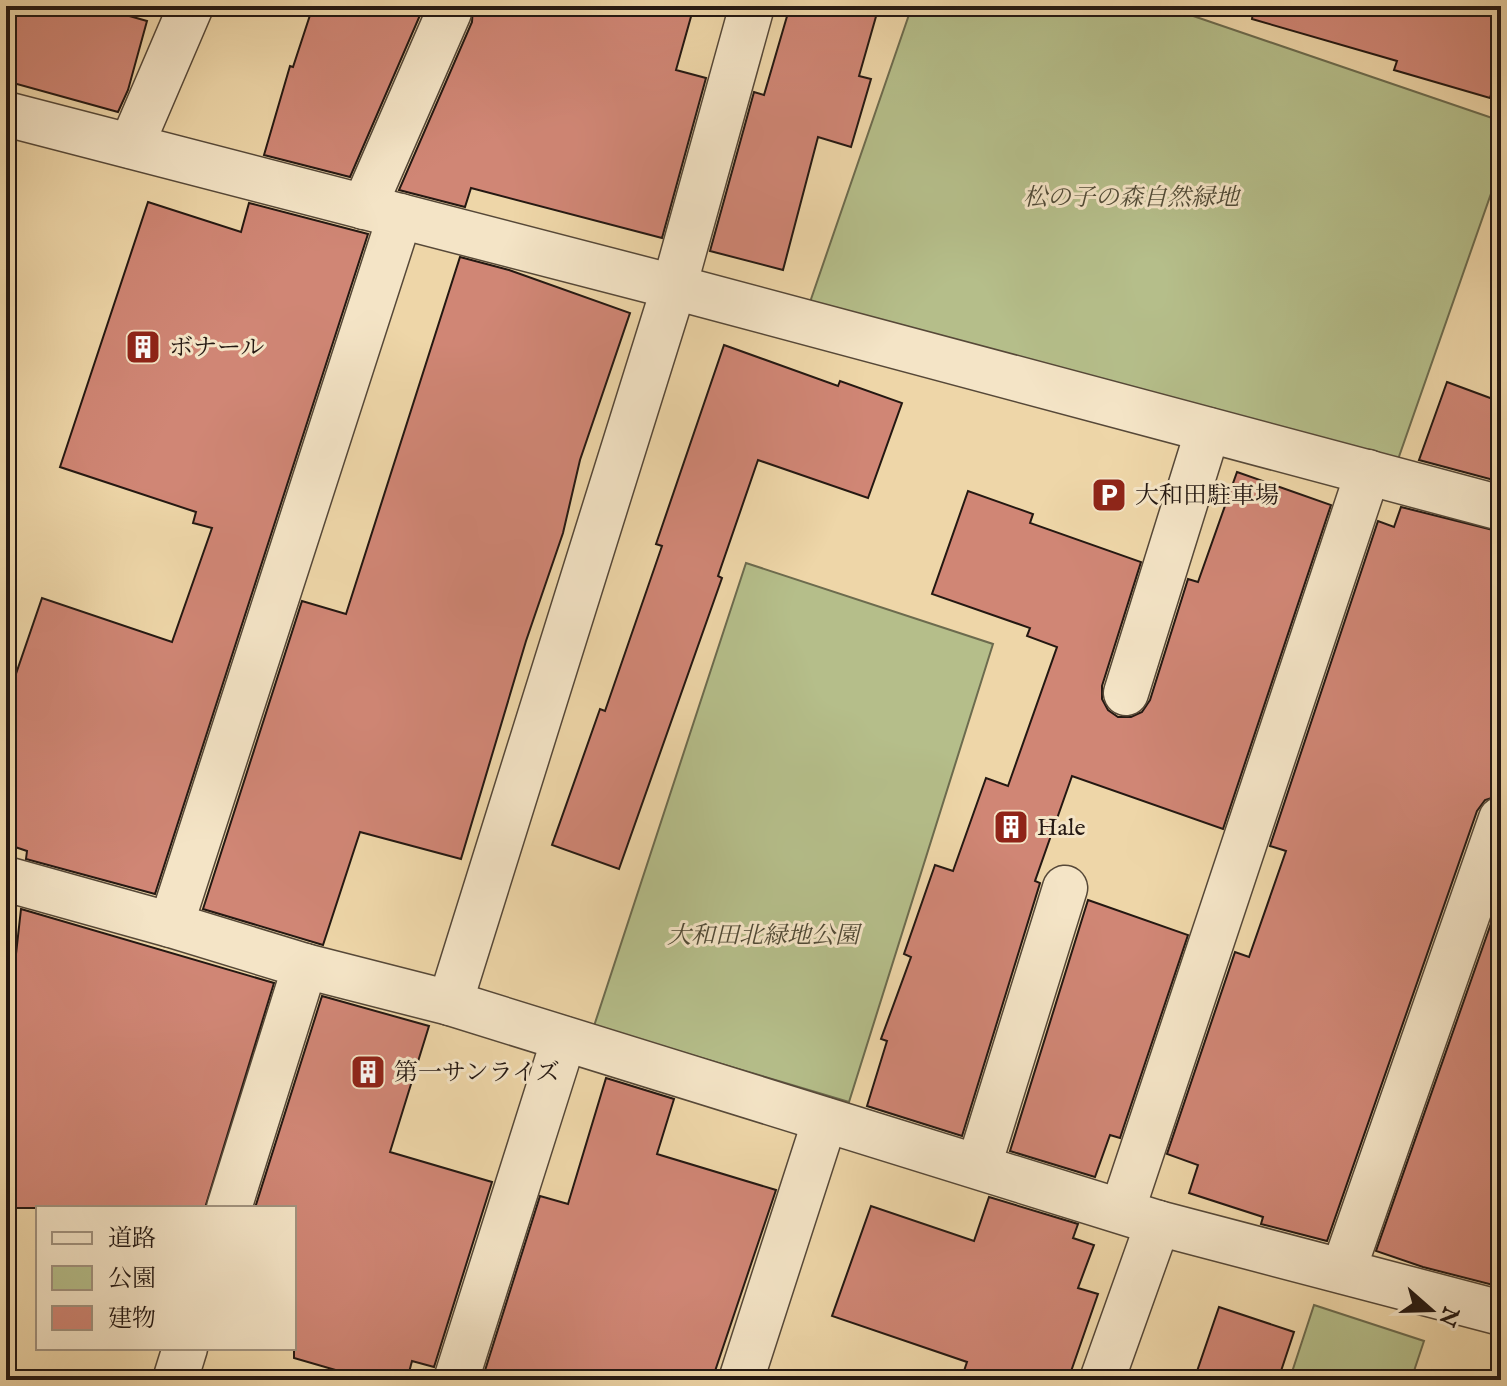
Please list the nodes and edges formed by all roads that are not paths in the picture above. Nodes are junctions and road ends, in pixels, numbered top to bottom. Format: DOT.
graph roads {
  1 [pos="191,6"];
  2 [pos="752,6"];
  3 [pos="449,12"];
  4 [pos="6,114"];
  5 [pos="131,146"];
  6 [pos="382,211"];
  7 [pos="674,287"];
  8 [pos="1208,430"];
  9 [pos="1368,472"];
  10 [pos="1501,508"];
  11 [pos="1126,693"];
  12 [pos="1501,819"];
  13 [pos="6,879"];
  14 [pos="1065,888"];
  15 [pos="171,925"];
  16 [pos="305,966"];
  17 [pos="450,1003"];
  18 [pos="564,1039"];
  19 [pos="825,1120"];
  20 [pos="979,1165"];
  21 [pos="230,1206"];
  22 [pos="1140,1217"];
  23 [pos="1343,1271"];
  24 [pos="1501,1313"];
  25 [pos="184,1350"];
  26 [pos="175,1380"];
  27 [pos="456,1380"];
  28 [pos="741,1380"];
  29 [pos="1102,1380"];
  1 -- 5 [label="street"];
  2 -- 7 [label="street"];
  3 -- 6 [label="street"];
  4 -- 5 [label="street"];
  5 -- 6 [label="street"];
  6 -- 7 [label="street"];
  6 -- 15 [label="street"];
  7 -- 8 [label="street"];
  7 -- 17 [label="street"];
  8 -- 9 [label="street"];
  8 -- 11 [label="street"];
  9 -- 10 [label="street"];
  9 -- 22 [label="street"];
  12 -- 23 [label="street"];
  13 -- 15 [label="street"];
  14 -- 20 [label="street"];
  15 -- 16 [label="street"];
  16 -- 17 [label="street"];
  16 -- 21 [label="street"];
  17 -- 18 [label="street"];
  18 -- 19 [label="street"];
  18 -- 27 [label="street"];
  19 -- 20 [label="street"];
  19 -- 28 [label="street"];
  20 -- 22 [label="street"];
  22 -- 23 [label="street"];
  22 -- 29 [label="street"];
  23 -- 24 [label="street"];
  25 -- 26 [label="street"];
}
